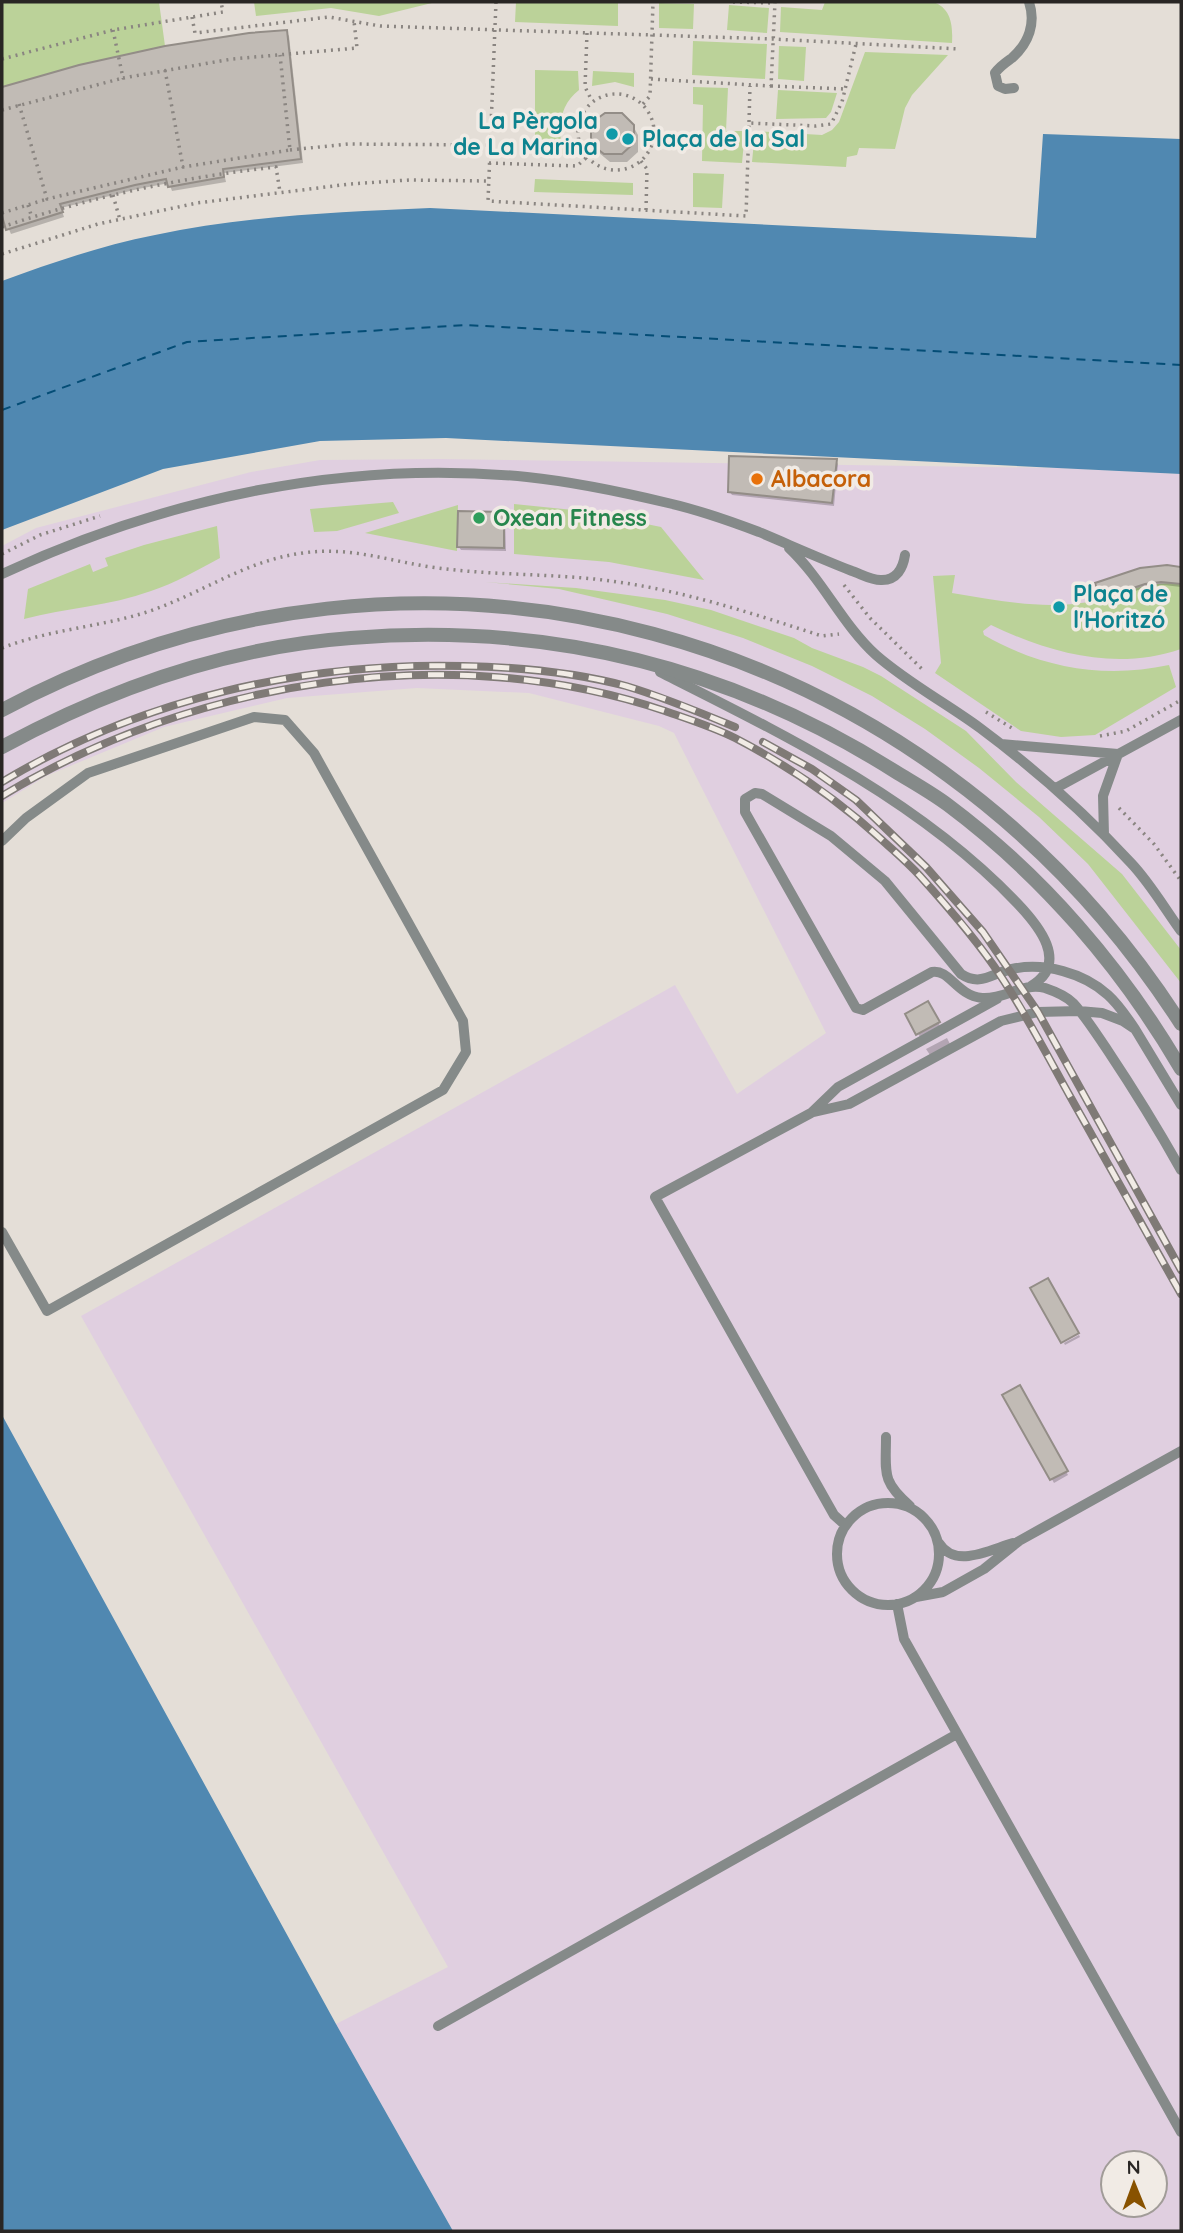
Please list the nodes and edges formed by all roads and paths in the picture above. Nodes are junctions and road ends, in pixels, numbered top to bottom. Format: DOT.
graph roads {
  1 [pos="221,2"];
  2 [pos="496,2"];
  3 [pos="653,2"];
  4 [pos="733,2"];
  5 [pos="775,2"];
  6 [pos="1029,2"];
  7 [pos="192,17"];
  8 [pos="354,21"];
  9 [pos="495,29"];
  10 [pos="113,30"];
  11 [pos="587,33"];
  12 [pos="652,35"];
  13 [pos="774,39"];
  14 [pos="856,44"];
  15 [pos="960,49"];
  16 [pos="280,55"];
  17 [pos="2,59"];
  18 [pos="165,70"];
  19 [pos="123,78"];
  20 [pos="651,79"];
  21 [pos="750,86"];
  22 [pos="771,86"];
  23 [pos="1014,88"];
  24 [pos="845,89"];
  25 [pos="592,101"];
  26 [pos="19,104"];
  27 [pos="643,104"];
  28 [pos="2,110"];
  29 [pos="749,123"];
  30 [pos="490,145"];
  31 [pos="290,150"];
  32 [pos="587,157"];
  33 [pos="641,161"];
  34 [pos="489,163"];
  35 [pos="193,165"];
  36 [pos="183,167"];
  37 [pos="196,177"];
  38 [pos="488,181"];
  39 [pos="280,192"];
  40 [pos="113,195"];
  41 [pos="47,199"];
  42 [pos="28,205"];
  43 [pos="646,210"];
  44 [pos="2,214"];
  45 [pos="32,218"];
  46 [pos="120,220"];
  47 [pos="2,227"];
  48 [pos="2,254"];
  49 [pos="105,515"];
  50 [pos="785,544"];
  51 [pos="2,554"];
  52 [pos="905,555"];
  53 [pos="826,561"];
  54 [pos="2,574"];
  55 [pos="636,659"];
  56 [pos="931,678"];
  57 [pos="1181,700"];
  58 [pos="976,706"];
  59 [pos="2,710"];
  60 [pos="1181,720"];
  61 [pos="1088,739"];
  62 [pos="1000,744"];
  63 [pos="2,747"];
  64 [pos="1041,748"];
  65 [pos="1118,754"];
  66 [pos="1056,788"];
  67 [pos="1103,796"];
  68 [pos="1104,835"];
  69 [pos="2,841"];
  70 [pos="1181,881"];
  71 [pos="1181,931"];
  72 [pos="1048,968"];
  73 [pos="1031,986"];
  74 [pos="1000,997"];
  75 [pos="1079,1011"];
  76 [pos="973,1013"];
  77 [pos="1181,1024"];
  78 [pos="1135,1029"];
  79 [pos="984,1030"];
  80 [pos="1181,1069"];
  81 [pos="1181,1105"];
  82 [pos="811,1113"];
  83 [pos="1181,1170"];
  84 [pos="2,1232"];
  85 [pos="886,1437"];
  86 [pos="1181,1451"];
  87 [pos="915,1510"];
  88 [pos="844,1524"];
  89 [pos="938,1541"];
  90 [pos="1019,1541"];
  91 [pos="915,1597"];
  92 [pos="897,1604"];
  93 [pos="957,1734"];
  94 [pos="438,2026"];
  95 [pos="1181,2132"];
  1 -- 7 [label="path"];
  2 -- 9 [label="path"];
  3 -- 12 [label="path"];
  4 -- 5 [label="path"];
  5 -- 13 [label="path"];
  6 -- 23 [label="lane"];
  7 -- 8 [label="path"];
  7 -- 10 [label="path"];
  8 -- 9 [label="path"];
  8 -- 16 [label="path"];
  9 -- 11 [label="path"];
  9 -- 30 [label="path"];
  10 -- 17 [label="path"];
  10 -- 19 [label="path"];
  11 -- 12 [label="path"];
  11 -- 25 [label="path"];
  12 -- 13 [label="path"];
  12 -- 20 [label="path"];
  13 -- 14 [label="path"];
  13 -- 22 [label="path"];
  14 -- 15 [label="path"];
  14 -- 24 [label="path"];
  16 -- 18 [label="path"];
  16 -- 31 [label="path"];
  18 -- 19 [label="path"];
  18 -- 36 [label="path"];
  19 -- 26 [label="path"];
  20 -- 21 [label="path"];
  20 -- 27 [label="path"];
  21 -- 22 [label="path"];
  21 -- 29 [label="path"];
  22 -- 24 [label="path"];
  24 -- 29 [label="path"];
  25 -- 27 [label="path"];
  25 -- 32 [label="path"];
  26 -- 28 [label="path"];
  26 -- 41 [label="path"];
  27 -- 33 [label="path"];
  29 -- 43 [label="path"];
  30 -- 31 [label="path"];
  30 -- 34 [label="path"];
  31 -- 35 [label="path"];
  32 -- 33 [label="path"];
  32 -- 34 [label="path"];
  33 -- 43 [label="path"];
  34 -- 38 [label="path"];
  35 -- 36 [label="path"];
  35 -- 37 [label="path"];
  36 -- 41 [label="path"];
  37 -- 39 [label="path"];
  37 -- 40 [label="path"];
  38 -- 39 [label="path"];
  38 -- 43 [label="path"];
  39 -- 46 [label="path"];
  40 -- 45 [label="path"];
  40 -- 46 [label="path"];
  41 -- 42 [label="path"];
  42 -- 44 [label="path"];
  42 -- 45 [label="path"];
  45 -- 47 [label="path"];
  46 -- 48 [label="path"];
  49 -- 51 [label="path"];
  50 -- 53 [label="lane"];
  50 -- 54 [label="lane"];
  50 -- 62 [label="lane"];
  52 -- 53 [label="lane"];
  53 -- 56 [label="path"];
  55 -- 63 [label="street"];
  55 -- 72 [label="lane"];
  55 -- 80 [label="street"];
  57 -- 61 [label="path"];
  58 -- 64 [label="path"];
  59 -- 77 [label="street"];
  60 -- 65 [label="lane"];
  62 -- 64 [label="lane"];
  62 -- 66 [label="lane"];
  64 -- 65 [label="lane"];
  65 -- 66 [label="lane"];
  65 -- 67 [label="lane"];
  66 -- 68 [label="lane"];
  67 -- 68 [label="lane"];
  67 -- 70 [label="path"];
  68 -- 71 [label="lane"];
  69 -- 84 [label="lane"];
  72 -- 73 [label="lane"];
  72 -- 74 [label="lane"];
  72 -- 78 [label="lane"];
  73 -- 74 [label="lane"];
  73 -- 75 [label="lane"];
  74 -- 76 [label="lane"];
  75 -- 78 [label="lane"];
  75 -- 79 [label="lane"];
  75 -- 83 [label="lane"];
  76 -- 79 [label="lane"];
  76 -- 82 [label="lane"];
  78 -- 81 [label="lane"];
  79 -- 82 [label="lane"];
  82 -- 88 [label="lane"];
  85 -- 87 [label="lane"];
  86 -- 90 [label="lane"];
  87 -- 88 [label="lane"];
  87 -- 89 [label="lane"];
  88 -- 92 [label="lane"];
  89 -- 90 [label="lane"];
  89 -- 91 [label="lane"];
  90 -- 91 [label="lane"];
  91 -- 92 [label="lane"];
  92 -- 93 [label="lane"];
  93 -- 94 [label="lane"];
  93 -- 95 [label="lane"];
}
